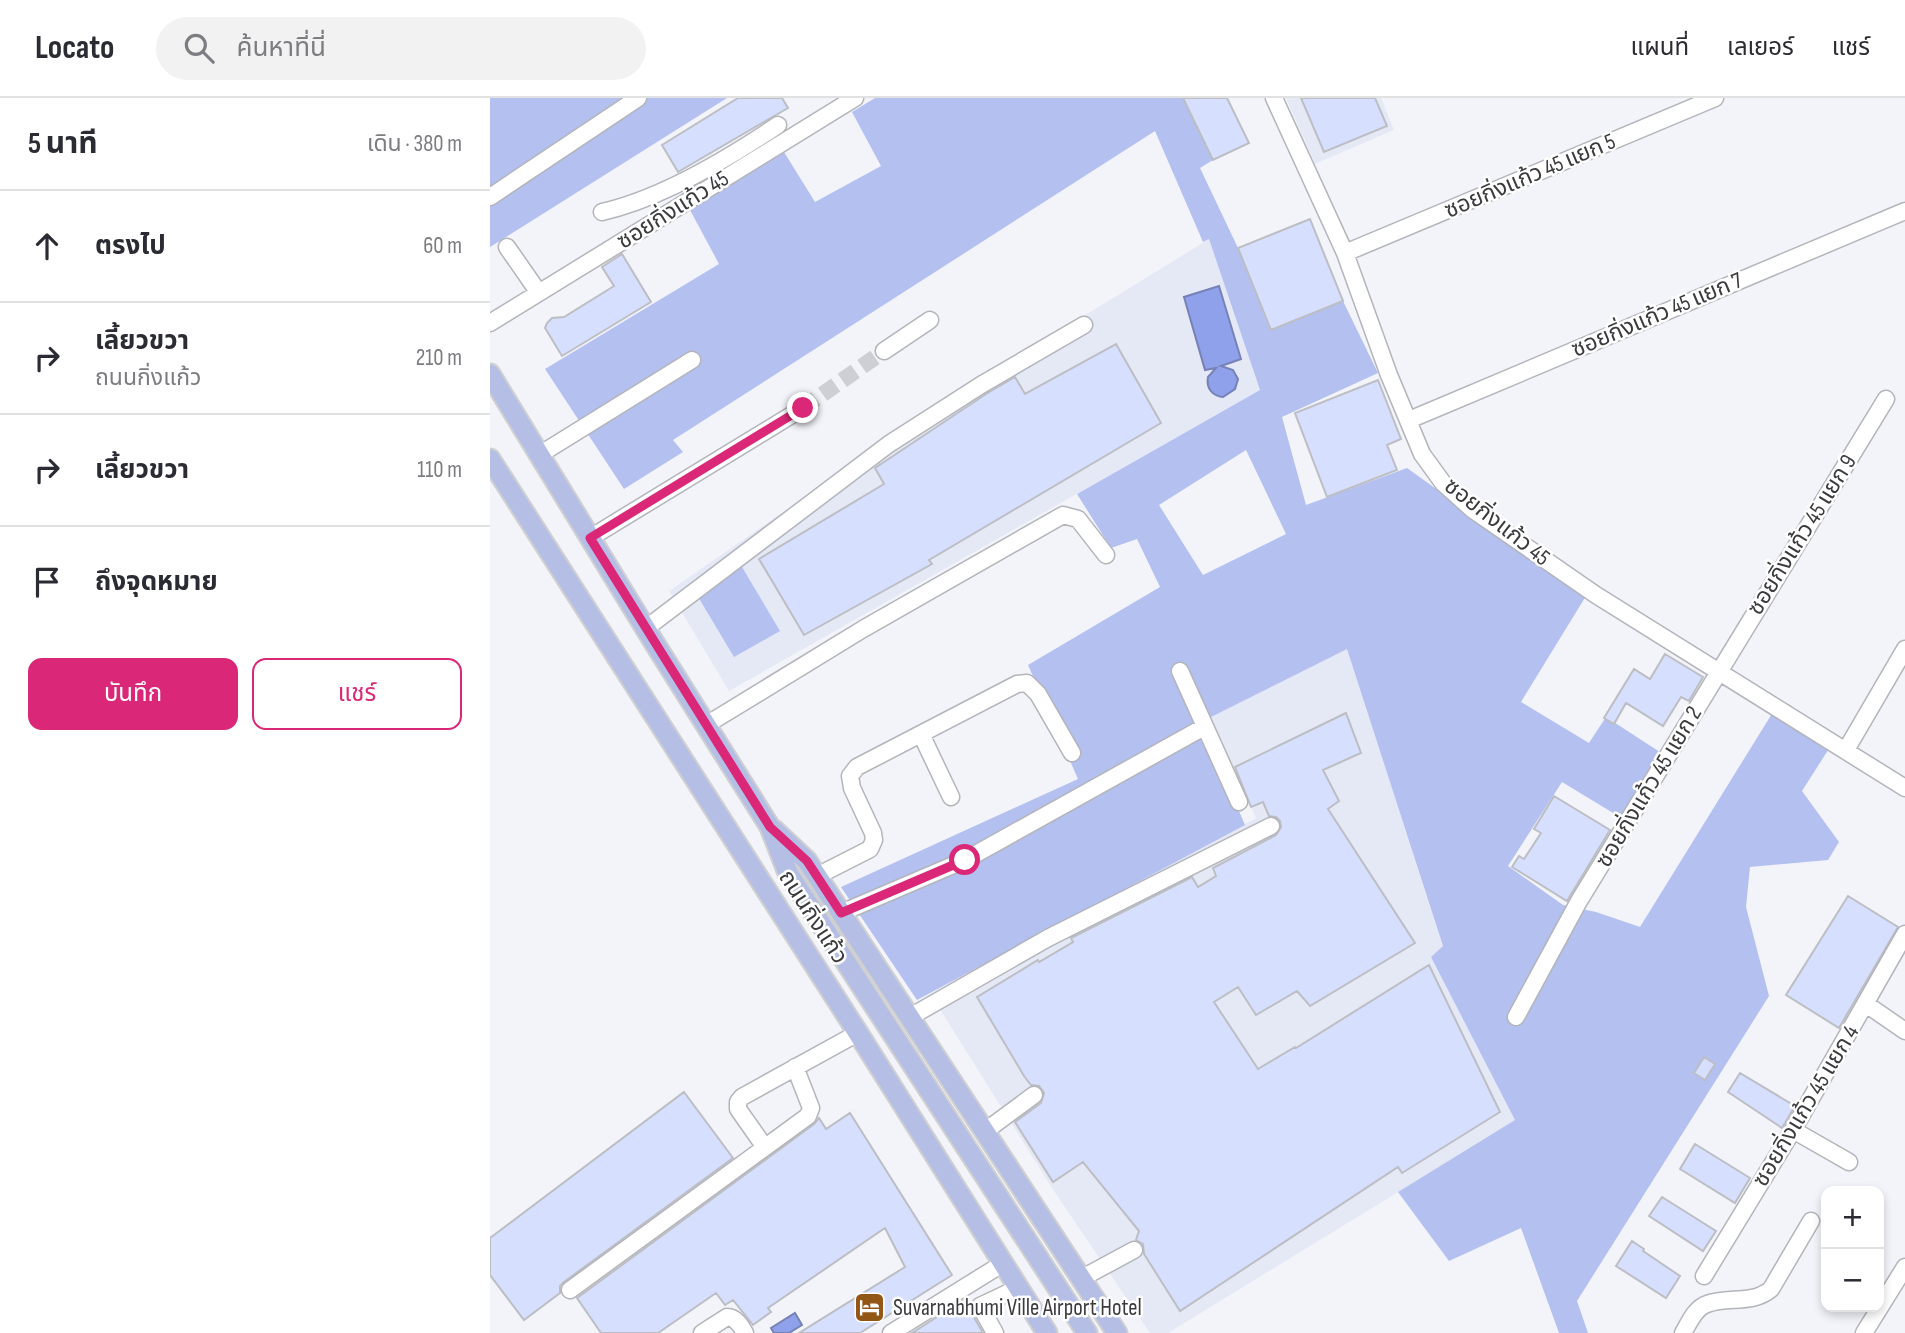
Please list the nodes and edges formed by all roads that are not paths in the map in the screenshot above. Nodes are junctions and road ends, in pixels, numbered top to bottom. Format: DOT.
graph roads {
  1 [pos="638,98"];
  2 [pos="855,98"];
  3 [pos="1274,98"];
  4 [pos="1716,98"];
  5 [pos="1698,102"];
  6 [pos="611,105"];
  7 [pos="778,125"];
  8 [pos="746,156"];
  9 [pos="490,197"];
  10 [pos="1905,211"];
  11 [pos="603,212"];
  12 [pos="507,247"];
  13 [pos="1345,253"];
  14 [pos="539,293"];
  15 [pos="930,320"];
  16 [pos="490,323"];
  17 [pos="1084,325"];
  18 [pos="884,351"];
  19 [pos="692,360"];
  20 [pos="490,374"];
  21 [pos="1886,399"];
  22 [pos="803,408"];
  23 [pos="1409,420"];
  24 [pos="539,456"];
  25 [pos="490,459"];
  26 [pos="590,538"];
  27 [pos="1106,555"];
  28 [pos="645,629"];
  29 [pos="1905,649"];
  30 [pos="1180,671"];
  31 [pos="1718,672"];
  32 [pos="706,725"];
  33 [pos="1204,727"];
  34 [pos="921,734"];
  35 [pos="1846,750"];
  36 [pos="1072,754"];
  37 [pos="1905,788"];
  38 [pos="951,797"];
  39 [pos="1239,802"];
  40 [pos="1271,826"];
  41 [pos="770,827"];
  42 [pos="817,876"];
  43 [pos="841,913"];
  44 [pos="1905,934"];
  45 [pos="1866,1003"];
  46 [pos="910,1017"];
  47 [pos="1516,1017"];
  48 [pos="1905,1031"];
  49 [pos="859,1033"];
  50 [pos="795,1067"];
  51 [pos="1034,1095"];
  52 [pos="1793,1129"];
  53 [pos="984,1132"];
  54 [pos="764,1146"];
  55 [pos="1849,1162"];
  56 [pos="1811,1221"];
  57 [pos="1134,1250"];
  58 [pos="1002,1264"];
  59 [pos="1905,1266"];
  60 [pos="1704,1276"];
  61 [pos="1082,1278"];
  62 [pos="1018,1288"];
  63 [pos="570,1290"];
  64 [pos="704,1333"];
  65 [pos="745,1333"];
  66 [pos="891,1333"];
  67 [pos="995,1333"];
  68 [pos="1047,1333"];
  69 [pos="1087,1333"];
  70 [pos="1117,1333"];
  71 [pos="1683,1333"];
  72 [pos="1864,1333"];
  1 -- 6 [label="street"];
  2 -- 8 [label="street, ซอยกิ่งแก้ว 45"];
  3 -- 13 [label="street, ซอยกิ่งแก้ว 45"];
  4 -- 5 [label="street, ซอยกิ่งแก้ว 45 แยก 5"];
  5 -- 13 [label="street, ซอยกิ่งแก้ว 45 แยก 5"];
  6 -- 9 [label="street"];
  7 -- 8 [label="street"];
  8 -- 11 [label="street"];
  8 -- 14 [label="street, ซอยกิ่งแก้ว 45"];
  10 -- 23 [label="street, ซอยกิ่งแก้ว 45 แยก 7"];
  12 -- 14 [label="street"];
  13 -- 23 [label="street, ซอยกิ่งแก้ว 45"];
  14 -- 16 [label="street, ซอยกิ่งแก้ว 45"];
  15 -- 18 [label="street"];
  17 -- 28 [label="street"];
  19 -- 24 [label="street"];
  20 -- 24 [label="main road, ถนนกิ่งแก้ว"];
  21 -- 31 [label="street, ซอยกิ่งแก้ว 45 แยก 9"];
  22 -- 26 [label="street"];
  23 -- 31 [label="street, ซอยกิ่งแก้ว 45"];
  24 -- 26 [label="main road, ถนนกิ่งแก้ว"];
  25 -- 49 [label="main road, ถนนกิ่งแก้ว"];
  26 -- 28 [label="main road, ถนนกิ่งแก้ว"];
  27 -- 32 [label="street"];
  28 -- 32 [label="main road, ถนนกิ่งแก้ว"];
  29 -- 35 [label="street"];
  30 -- 33 [label="street"];
  31 -- 35 [label="street, ซอยกิ่งแก้ว 45"];
  31 -- 47 [label="street, ซอยกิ่งแก้ว 45 แยก 2"];
  32 -- 41 [label="main road, ถนนกิ่งแก้ว"];
  33 -- 39 [label="street"];
  33 -- 43 [label="street"];
  34 -- 36 [label="street"];
  34 -- 38 [label="street"];
  34 -- 42 [label="street"];
  35 -- 37 [label="street, ซอยกิ่งแก้ว 45"];
  40 -- 46 [label="street"];
  41 -- 42 [label="main road, ถนนกิ่งแก้ว"];
  41 -- 69 [label="main road, ถนนกิ่งแก้ว"];
  42 -- 43 [label="main road, ถนนกิ่งแก้ว"];
  43 -- 46 [label="main road, ถนนกิ่งแก้ว"];
  44 -- 45 [label="street, ซอยกิ่งแก้ว 45 แยก 4"];
  45 -- 48 [label="street"];
  45 -- 52 [label="street, ซอยกิ่งแก้ว 45 แยก 4"];
  46 -- 53 [label="main road, ถนนกิ่งแก้ว"];
  49 -- 50 [label="street"];
  49 -- 58 [label="main road, ถนนกิ่งแก้ว"];
  50 -- 54 [label="street"];
  50 -- 54 [label="street"];
  51 -- 53 [label="street"];
  52 -- 55 [label="street"];
  52 -- 60 [label="street, ซอยกิ่งแก้ว 45 แยก 4"];
  53 -- 61 [label="main road, ถนนกิ่งแก้ว"];
  54 -- 63 [label="street"];
  56 -- 71 [label="street"];
  57 -- 61 [label="street"];
  58 -- 62 [label="main road, ถนนกิ่งแก้ว"];
  58 -- 66 [label="street"];
  59 -- 72 [label="street"];
  61 -- 70 [label="main road, ถนนกิ่งแก้ว"];
  62 -- 67 [label="street"];
  62 -- 68 [label="main road, ถนนกิ่งแก้ว"];
  64 -- 65 [label="street"];
}
